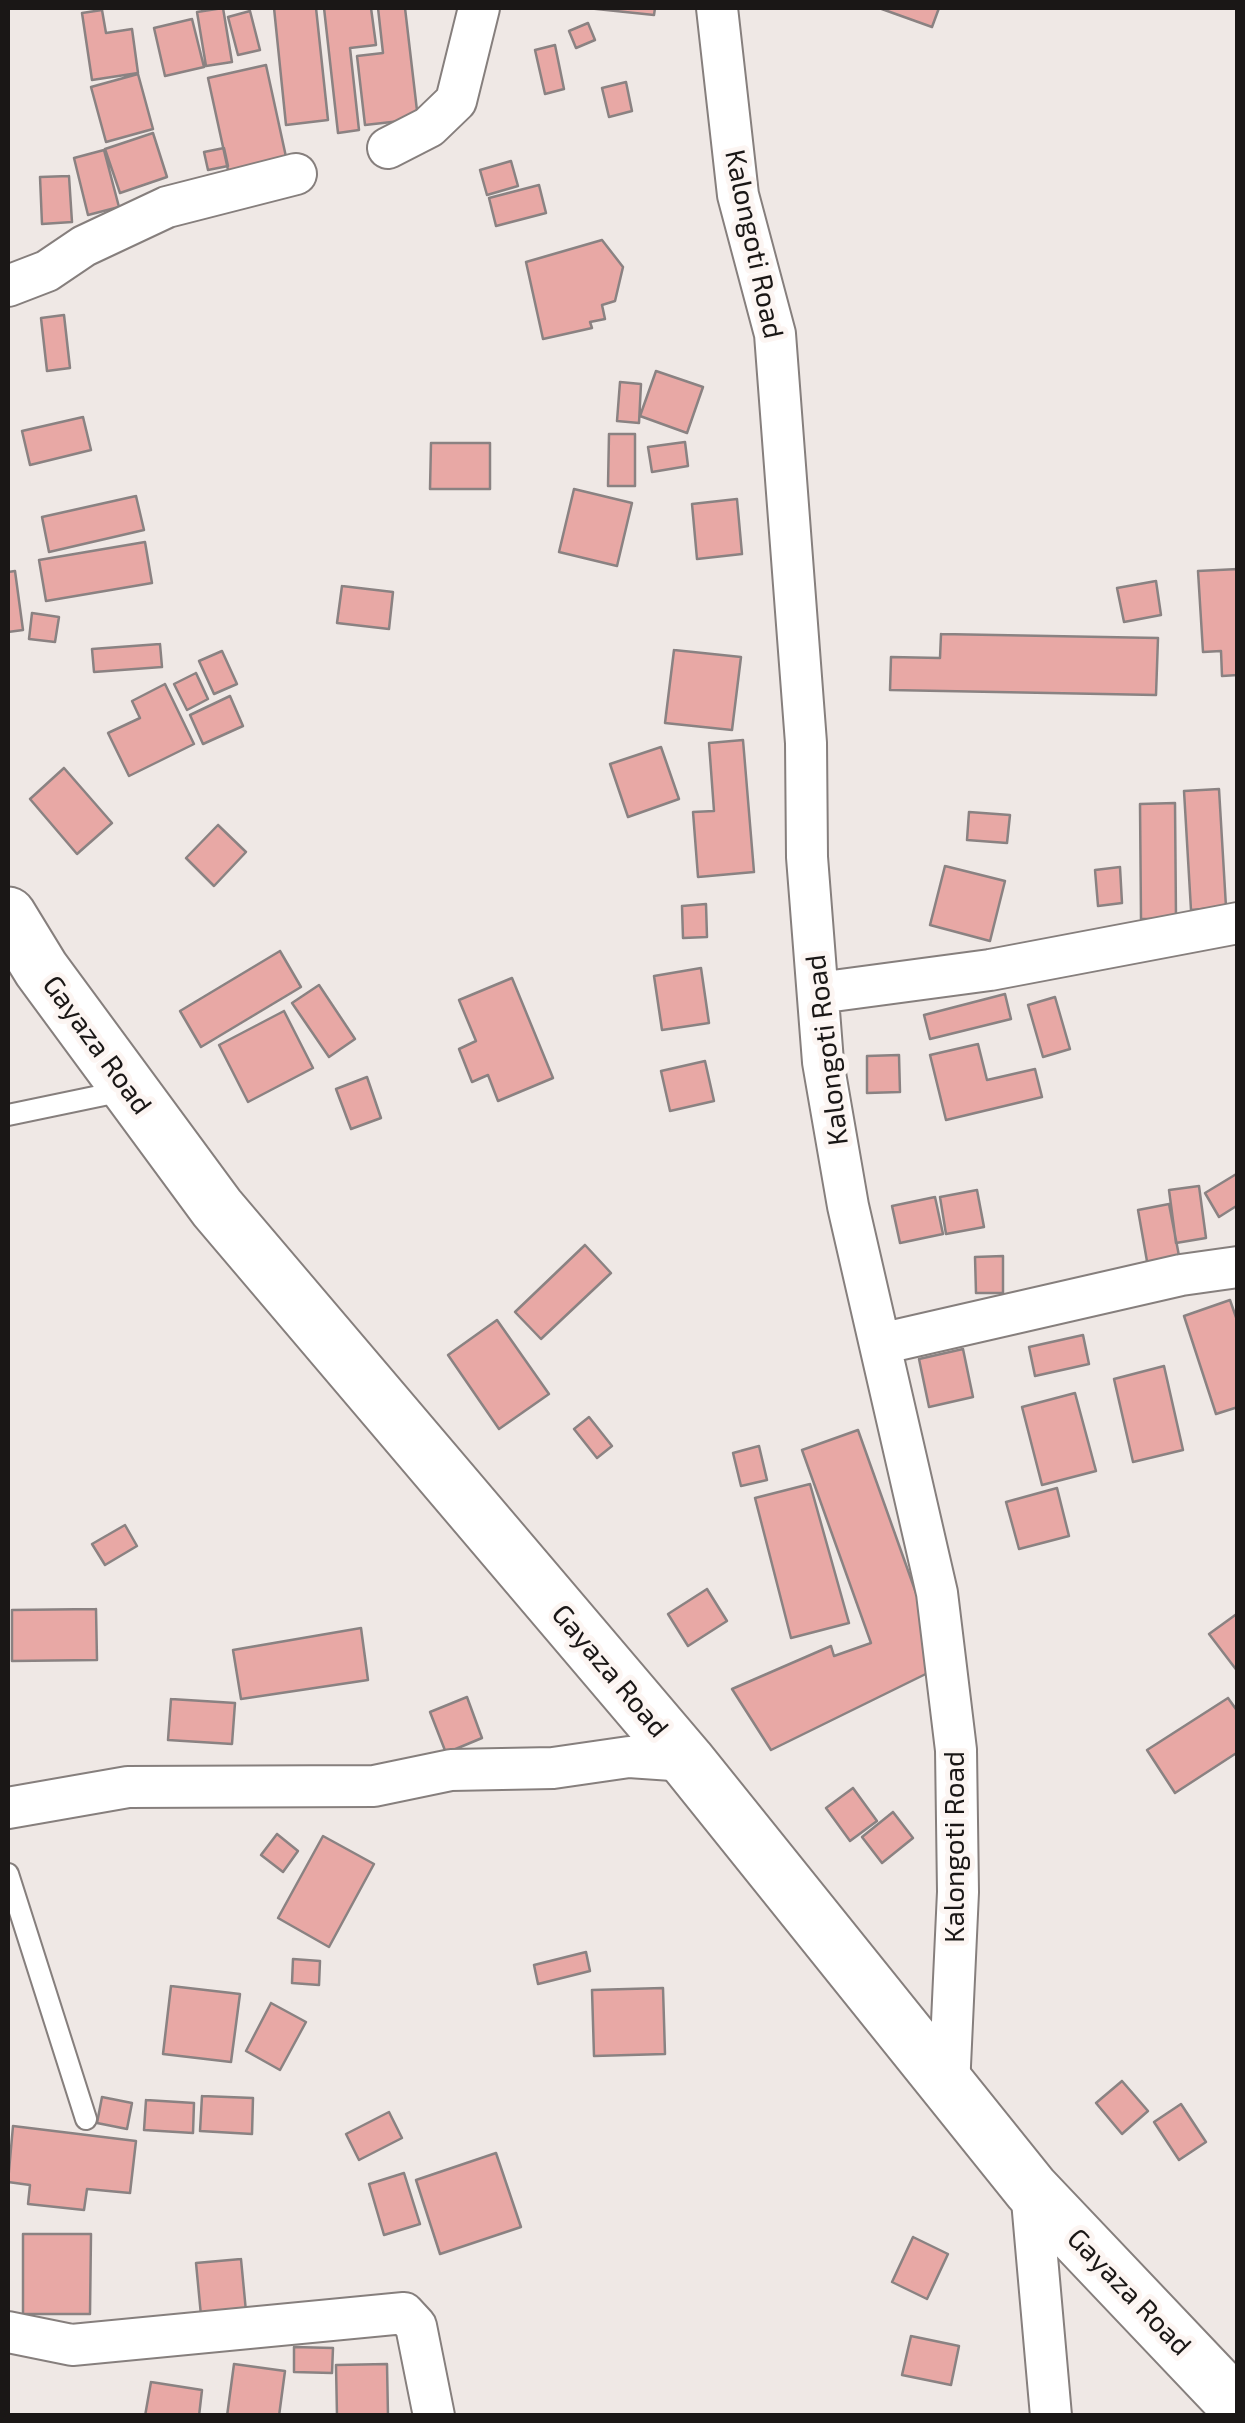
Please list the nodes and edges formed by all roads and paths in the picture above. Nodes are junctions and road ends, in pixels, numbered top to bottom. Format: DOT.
graph roads {
  1 [pos="479,8"];
  2 [pos="717,8"];
  3 [pos="388,148"];
  4 [pos="296,174"];
  5 [pos="8,286"];
  6 [pos="8,915"];
  7 [pos="1238,923"];
  8 [pos="818,993"];
  9 [pos="130,1090"];
  10 [pos="8,1115"];
  11 [pos="1238,1266"];
  12 [pos="880,1344"];
  13 [pos="688,1761"];
  14 [pos="8,1808"];
  15 [pos="8,1874"];
  16 [pos="949,2087"];
  17 [pos="86,2119"];
  18 [pos="1031,2189"];
  19 [pos="8,2332"];
  20 [pos="1236,2400"];
  21 [pos="434,2416"];
  22 [pos="1051,2416"];
  1 -- 3 [label="street"];
  2 -- 8 [label="street, Kalongoti Road"];
  4 -- 5 [label="street"];
  6 -- 9 [label="main road, Gayaza Road"];
  7 -- 8 [label="street"];
  8 -- 12 [label="street, Kalongoti Road"];
  9 -- 10 [label="lane"];
  9 -- 13 [label="main road, Gayaza Road"];
  11 -- 12 [label="street"];
  12 -- 16 [label="street, Kalongoti Road"];
  13 -- 14 [label="street"];
  13 -- 16 [label="main road, Gayaza Road"];
  15 -- 17 [label="lane"];
  16 -- 18 [label="main road, Gayaza Road"];
  18 -- 20 [label="main road, Gayaza Road"];
  18 -- 22 [label="street"];
  19 -- 21 [label="street"];
}
